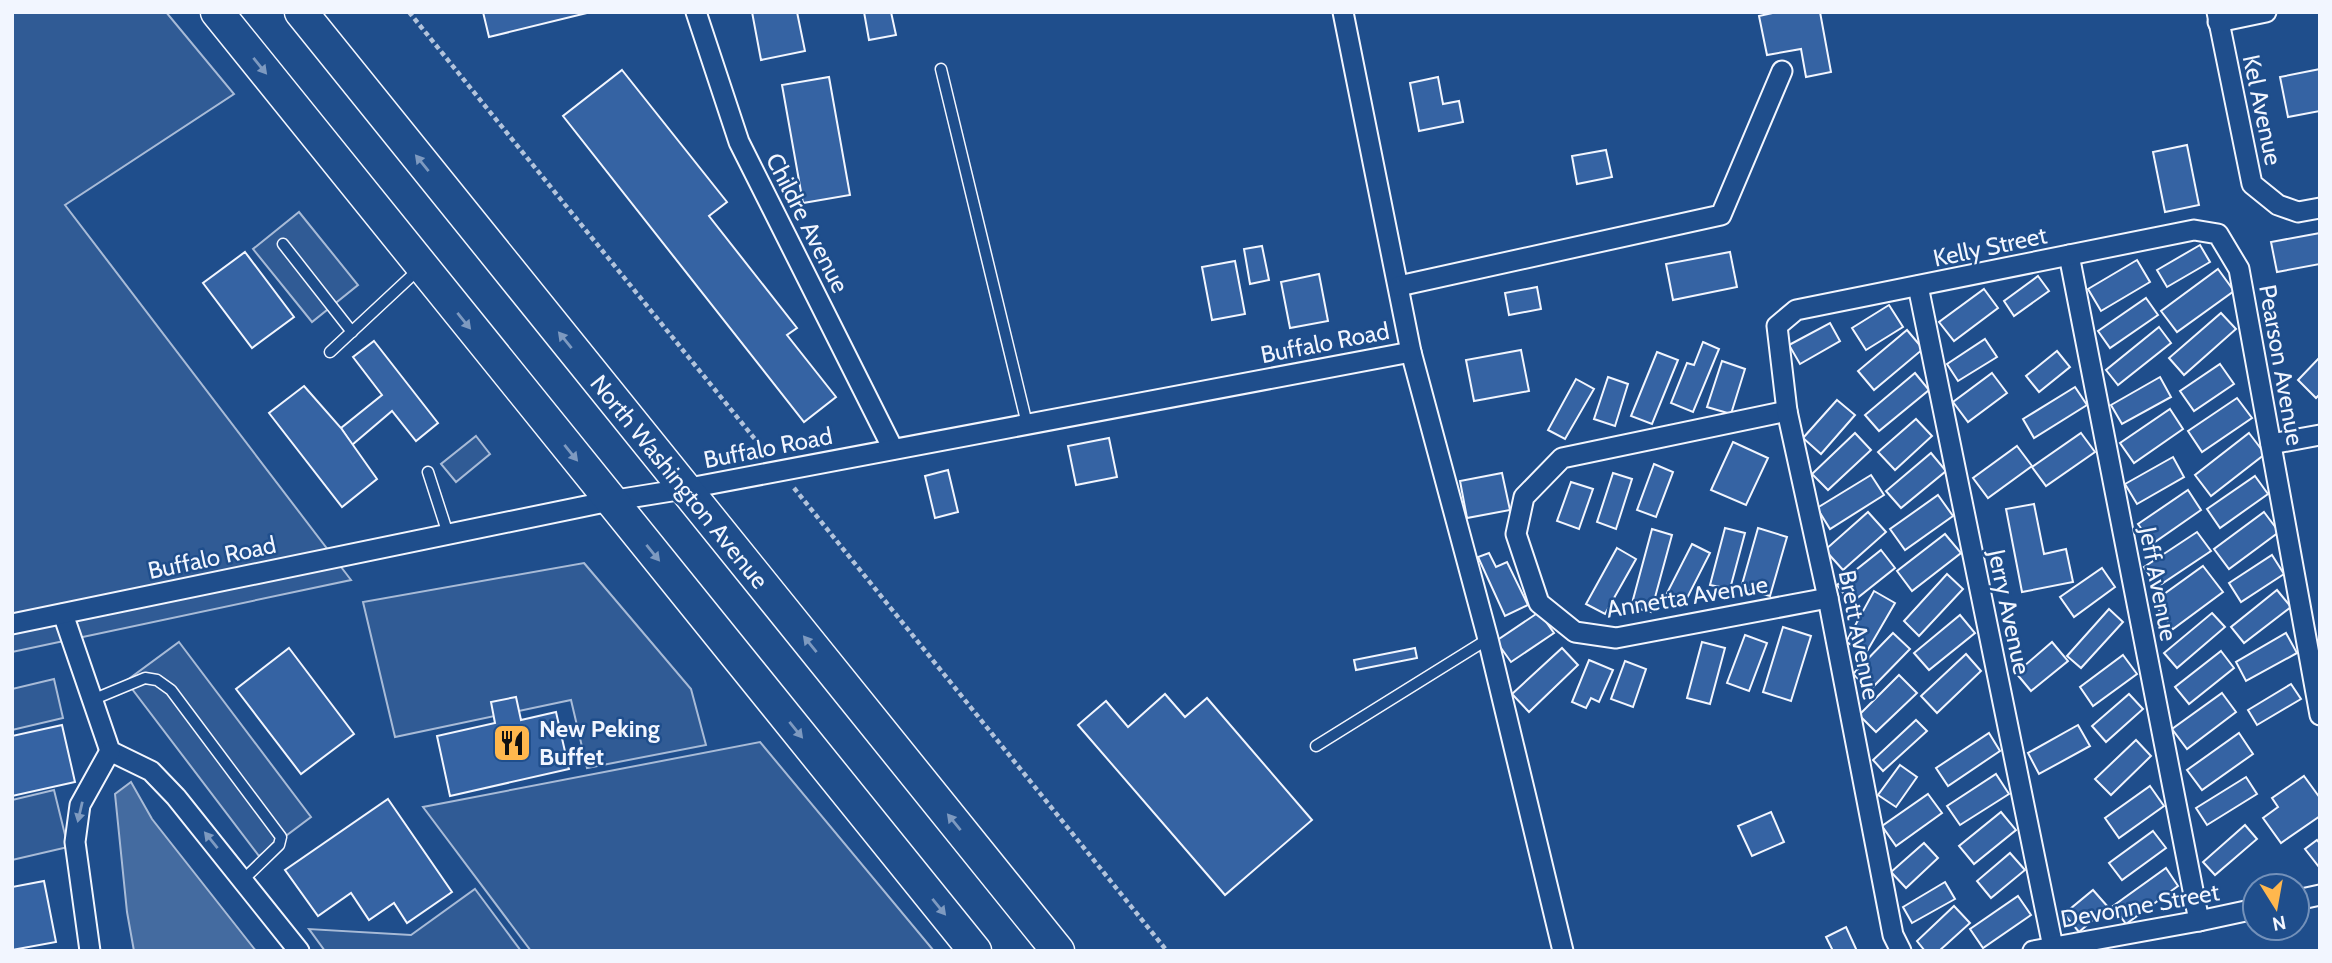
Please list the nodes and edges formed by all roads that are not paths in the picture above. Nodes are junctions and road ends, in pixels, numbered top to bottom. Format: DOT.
graph roads {
  1 [pos="217,12"];
  2 [pos="301,12"];
  3 [pos="696,12"];
  4 [pos="1343,12"];
  5 [pos="2266,12"];
  6 [pos="2218,17"];
  7 [pos="941,69"];
  8 [pos="1782,71"];
  9 [pos="2320,208"];
  10 [pos="2218,234"];
  11 [pos="283,244"];
  12 [pos="2069,255"];
  13 [pos="421,268"];
  14 [pos="1399,286"];
  15 [pos="1918,286"];
  16 [pos="1777,326"];
  17 [pos="352,332"];
  18 [pos="330,352"];
  19 [pos="1411,352"];
  20 [pos="1787,411"];
  21 [pos="1027,424"];
  22 [pos="2320,435"];
  23 [pos="2270,444"];
  24 [pos="893,449"];
  25 [pos="428,472"];
  26 [pos="684,489"];
  27 [pos="610,501"];
  28 [pos="448,534"];
  29 [pos="1828,598"];
  30 [pos="63,614"];
  31 [pos="12,624"];
  32 [pos="1488,639"];
  33 [pos="92,700"];
  34 [pos="2320,715"];
  35 [pos="1316,746"];
  36 [pos="110,751"];
  37 [pos="243,880"];
  38 [pos="2241,912"];
  39 [pos="2199,922"];
  40 [pos="2053,947"];
  41 [pos="90,951"];
  42 [pos="299,951"];
  43 [pos="975,951"];
  44 [pos="1058,951"];
  45 [pos="1563,951"];
  46 [pos="1901,951"];
  47 [pos="2033,951"];
  1 -- 13 [label="main road, one-way"];
  26 -- 2 [label="main road, North Washington Avenue, one-way"];
  3 -- 24 [label="street, Childre Avenue"];
  4 -- 14 [label="street"];
  5 -- 6 [label="street"];
  6 -- 9 [label="street, Kel Avenue"];
  7 -- 21 [label="lane"];
  8 -- 14 [label="street"];
  10 -- 12 [label="street, Kelly Street"];
  10 -- 23 [label="street, Pearson Avenue"];
  11 -- 17 [label="lane"];
  12 -- 15 [label="street, Kelly Street"];
  12 -- 39 [label="street, Jeff Avenue"];
  13 -- 17 [label="lane"];
  13 -- 27 [label="main road, one-way"];
  14 -- 19 [label="street"];
  15 -- 16 [label="street, Kelly Street"];
  15 -- 40 [label="street, Jerry Avenue"];
  16 -- 20 [label="street, Brett Avenue"];
  17 -- 18 [label="lane"];
  19 -- 21 [label="street, Buffalo Road"];
  19 -- 32 [label="street"];
  20 -- 29 [label="street, Brett Avenue"];
  20 -- 29 [label="street, Annetta Avenue"];
  21 -- 24 [label="street, Buffalo Road"];
  22 -- 23 [label="street"];
  23 -- 34 [label="street, Pearson Avenue"];
  24 -- 26 [label="street, Buffalo Road"];
  25 -- 28 [label="lane"];
  26 -- 27 [label="street, Buffalo Road"];
  44 -- 26 [label="main road, North Washington Avenue, one-way"];
  27 -- 28 [label="street, Buffalo Road"];
  27 -- 43 [label="main road, one-way"];
  28 -- 30 [label="street, Buffalo Road"];
  29 -- 46 [label="street, Brett Avenue"];
  30 -- 31 [label="street, Buffalo Road"];
  30 -- 33 [label="street"];
  32 -- 35 [label="lane"];
  32 -- 45 [label="street"];
  33 -- 36 [label="street"];
  33 -- 37 [label="lane"];
  37 -- 36 [label="street, one-way"];
  36 -- 41 [label="street, one-way"];
  37 -- 42 [label="street"];
  38 -- 39 [label="street, Devonne Street"];
  39 -- 40 [label="street, Devonne Street"];
  40 -- 47 [label="street, Devonne Street"];
}
